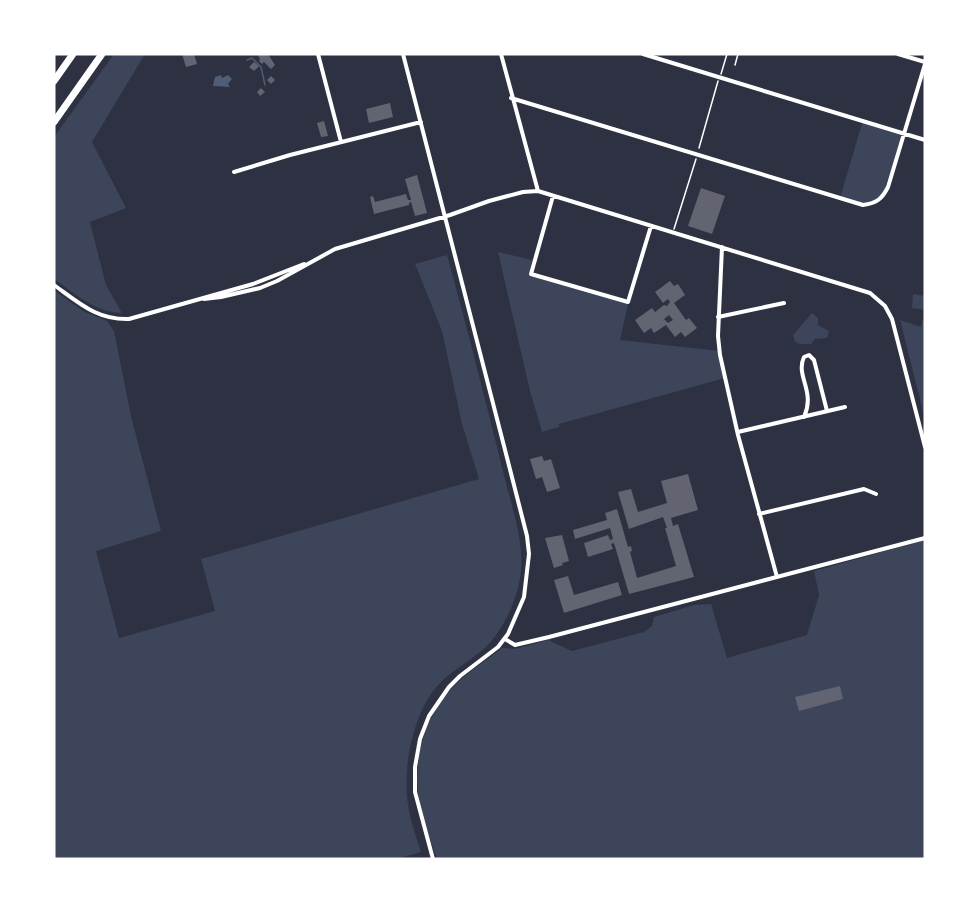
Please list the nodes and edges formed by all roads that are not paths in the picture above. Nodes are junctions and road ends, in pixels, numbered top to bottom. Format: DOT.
graph roads {
  1 [pos="73,54"];
  2 [pos="102,54"];
  3 [pos="318,54"];
  4 [pos="403,54"];
  5 [pos="501,54"];
  6 [pos="643,54"];
  7 [pos="738,54"];
  8 [pos="898,54"];
  9 [pos="925,63"];
  10 [pos="735,64"];
  11 [pos="54,81"];
  12 [pos="511,98"];
  13 [pos="54,122"];
  14 [pos="421,122"];
  15 [pos="904,133"];
  16 [pos="925,140"];
  17 [pos="341,142"];
  18 [pos="234,172"];
  19 [pos="538,191"];
  20 [pos="553,196"];
  21 [pos="445,216"];
  22 [pos="651,226"];
  23 [pos="722,247"];
  24 [pos="54,285"];
  25 [pos="784,303"];
  26 [pos="718,318"];
  27 [pos="845,407"];
  28 [pos="827,411"];
  29 [pos="804,417"];
  30 [pos="738,432"];
  31 [pos="925,447"];
  32 [pos="876,494"];
  33 [pos="759,514"];
  34 [pos="925,538"];
  35 [pos="777,577"];
  36 [pos="505,639"];
  37 [pos="433,859"];
  1 -- 11 [label="highway"];
  2 -- 13 [label="highway"];
  3 -- 17 [label="street"];
  4 -- 14 [label="street"];
  5 -- 12 [label="street"];
  6 -- 15 [label="street"];
  7 -- 10 [label="lane"];
  8 -- 9 [label="street"];
  9 -- 15 [label="street"];
  12 -- 15 [label="street"];
  12 -- 19 [label="street"];
  14 -- 17 [label="street"];
  14 -- 21 [label="street"];
  15 -- 16 [label="street"];
  17 -- 18 [label="street"];
  19 -- 20 [label="street"];
  19 -- 21 [label="street"];
  20 -- 22 [label="street"];
  20 -- 22 [label="street"];
  21 -- 24 [label="street"];
  21 -- 36 [label="street"];
  22 -- 23 [label="street"];
  23 -- 26 [label="street"];
  23 -- 31 [label="street"];
  25 -- 26 [label="street"];
  26 -- 30 [label="street"];
  27 -- 28 [label="street"];
  28 -- 29 [label="street"];
  28 -- 29 [label="street"];
  29 -- 30 [label="street"];
  30 -- 33 [label="street"];
  32 -- 33 [label="street"];
  33 -- 35 [label="street"];
  34 -- 35 [label="street"];
  35 -- 36 [label="street"];
  36 -- 37 [label="street"];
}
